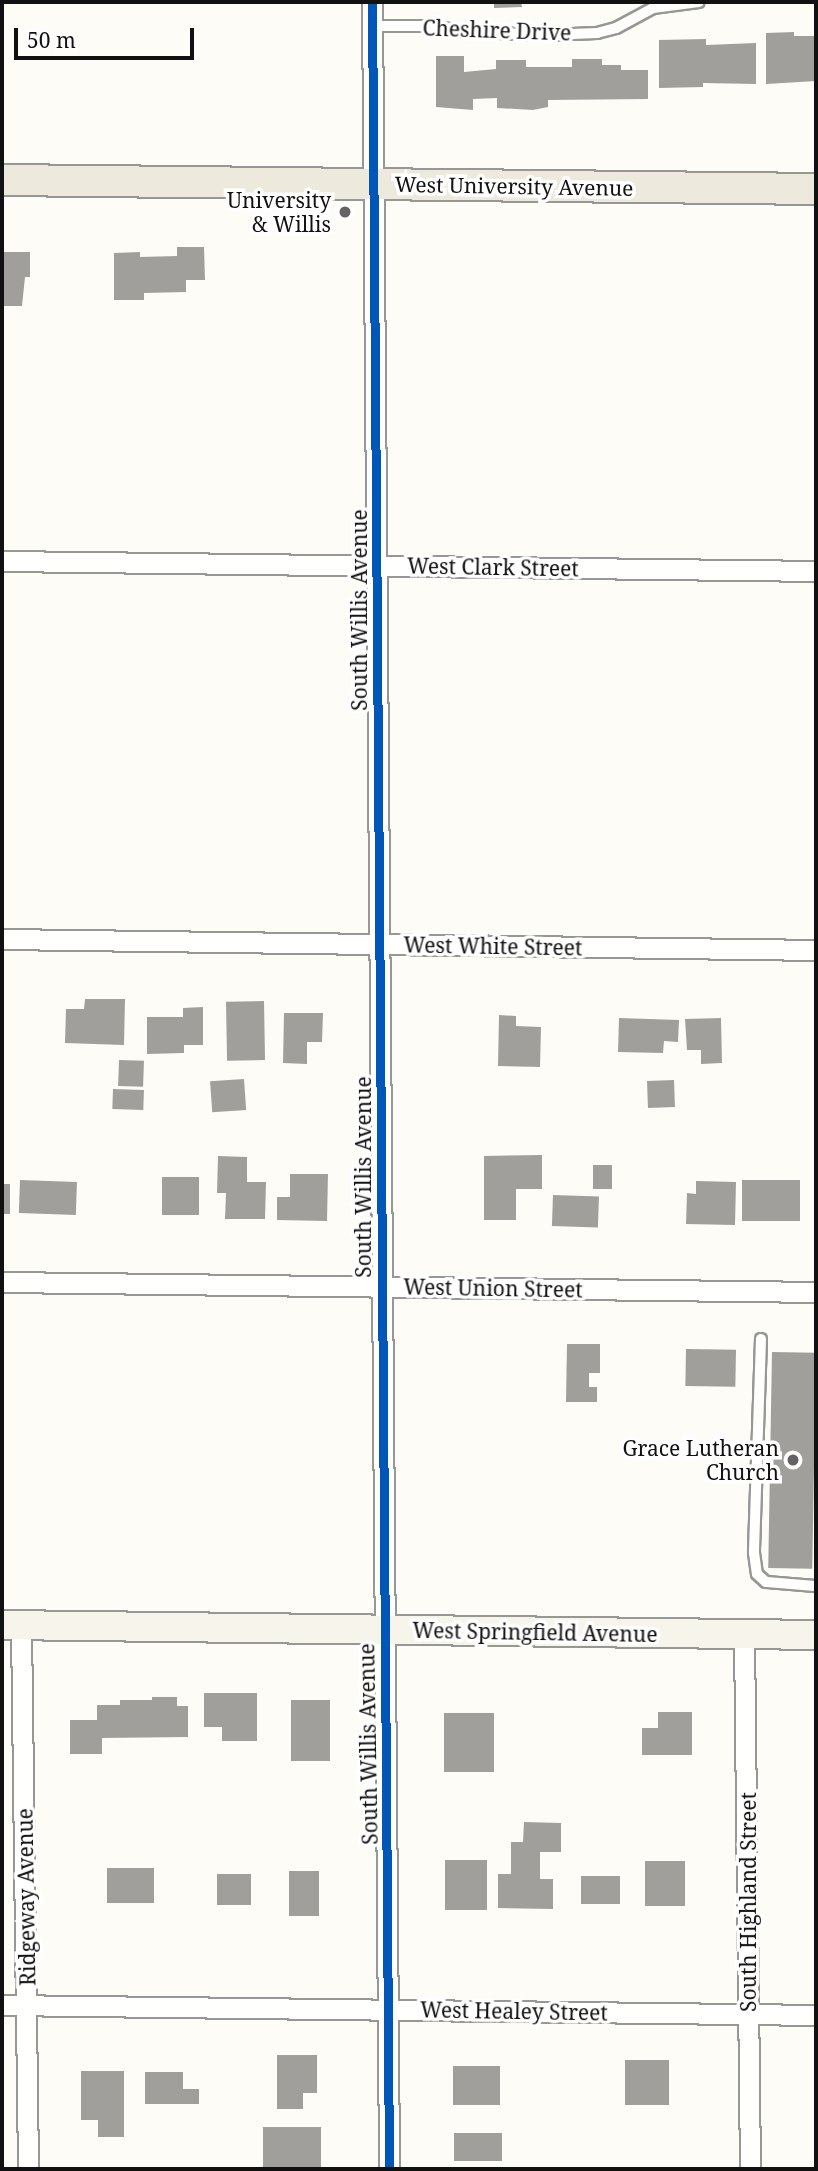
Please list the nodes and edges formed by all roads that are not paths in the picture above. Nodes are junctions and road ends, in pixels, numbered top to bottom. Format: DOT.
graph roads {
  1 [pos="372,2"];
  2 [pos="699,2"];
  3 [pos="372,26"];
  4 [pos="2,180"];
  5 [pos="373,184"];
  6 [pos="816,189"];
  7 [pos="2,561"];
  8 [pos="376,565"];
  9 [pos="816,571"];
  10 [pos="2,939"];
  11 [pos="379,944"];
  12 [pos="816,950"];
  13 [pos="2,1282"];
  14 [pos="382,1286"];
  15 [pos="816,1292"];
  16 [pos="761,1339"];
  17 [pos="816,1586"];
  18 [pos="11,1625"];
  19 [pos="385,1630"];
  20 [pos="744,1634"];
  21 [pos="816,1635"];
  22 [pos="2,2005"];
  23 [pos="28,2005"];
  24 [pos="388,2009"];
  25 [pos="748,2014"];
  26 [pos="816,2015"];
  27 [pos="28,2169"];
  28 [pos="390,2169"];
  29 [pos="750,2169"];
  1 -- 3 [label="street, South Willis Avenue"];
  2 -- 3 [label="lane, Cheshire Drive"];
  3 -- 5 [label="street, South Willis Avenue"];
  4 -- 5 [label="main road, West University Avenue"];
  5 -- 6 [label="main road, West University Avenue"];
  5 -- 8 [label="street, South Willis Avenue"];
  7 -- 8 [label="street, West Clark Street"];
  8 -- 9 [label="street, West Clark Street"];
  8 -- 11 [label="street, South Willis Avenue"];
  10 -- 11 [label="street, West White Street"];
  11 -- 12 [label="street, West White Street"];
  11 -- 14 [label="street, South Willis Avenue"];
  13 -- 14 [label="street, West Union Street"];
  14 -- 15 [label="street, West Union Street"];
  14 -- 19 [label="street, South Willis Avenue"];
  16 -- 17 [label="lane"];
  18 -- 19 [label="main road, West Springfield Avenue"];
  18 -- 23 [label="street, Ridgeway Avenue"];
  19 -- 20 [label="main road, West Springfield Avenue"];
  19 -- 24 [label="street, South Willis Avenue"];
  20 -- 21 [label="main road, West Springfield Avenue"];
  20 -- 25 [label="street, South Highland Street"];
  22 -- 23 [label="street, West Healey Street"];
  23 -- 24 [label="street, West Healey Street"];
  23 -- 27 [label="street, Ridgeway Avenue"];
  24 -- 25 [label="street, West Healey Street"];
  24 -- 28 [label="street, South Willis Avenue"];
  25 -- 26 [label="street, West Healey Street"];
  25 -- 29 [label="street, South Highland Street"];
}
